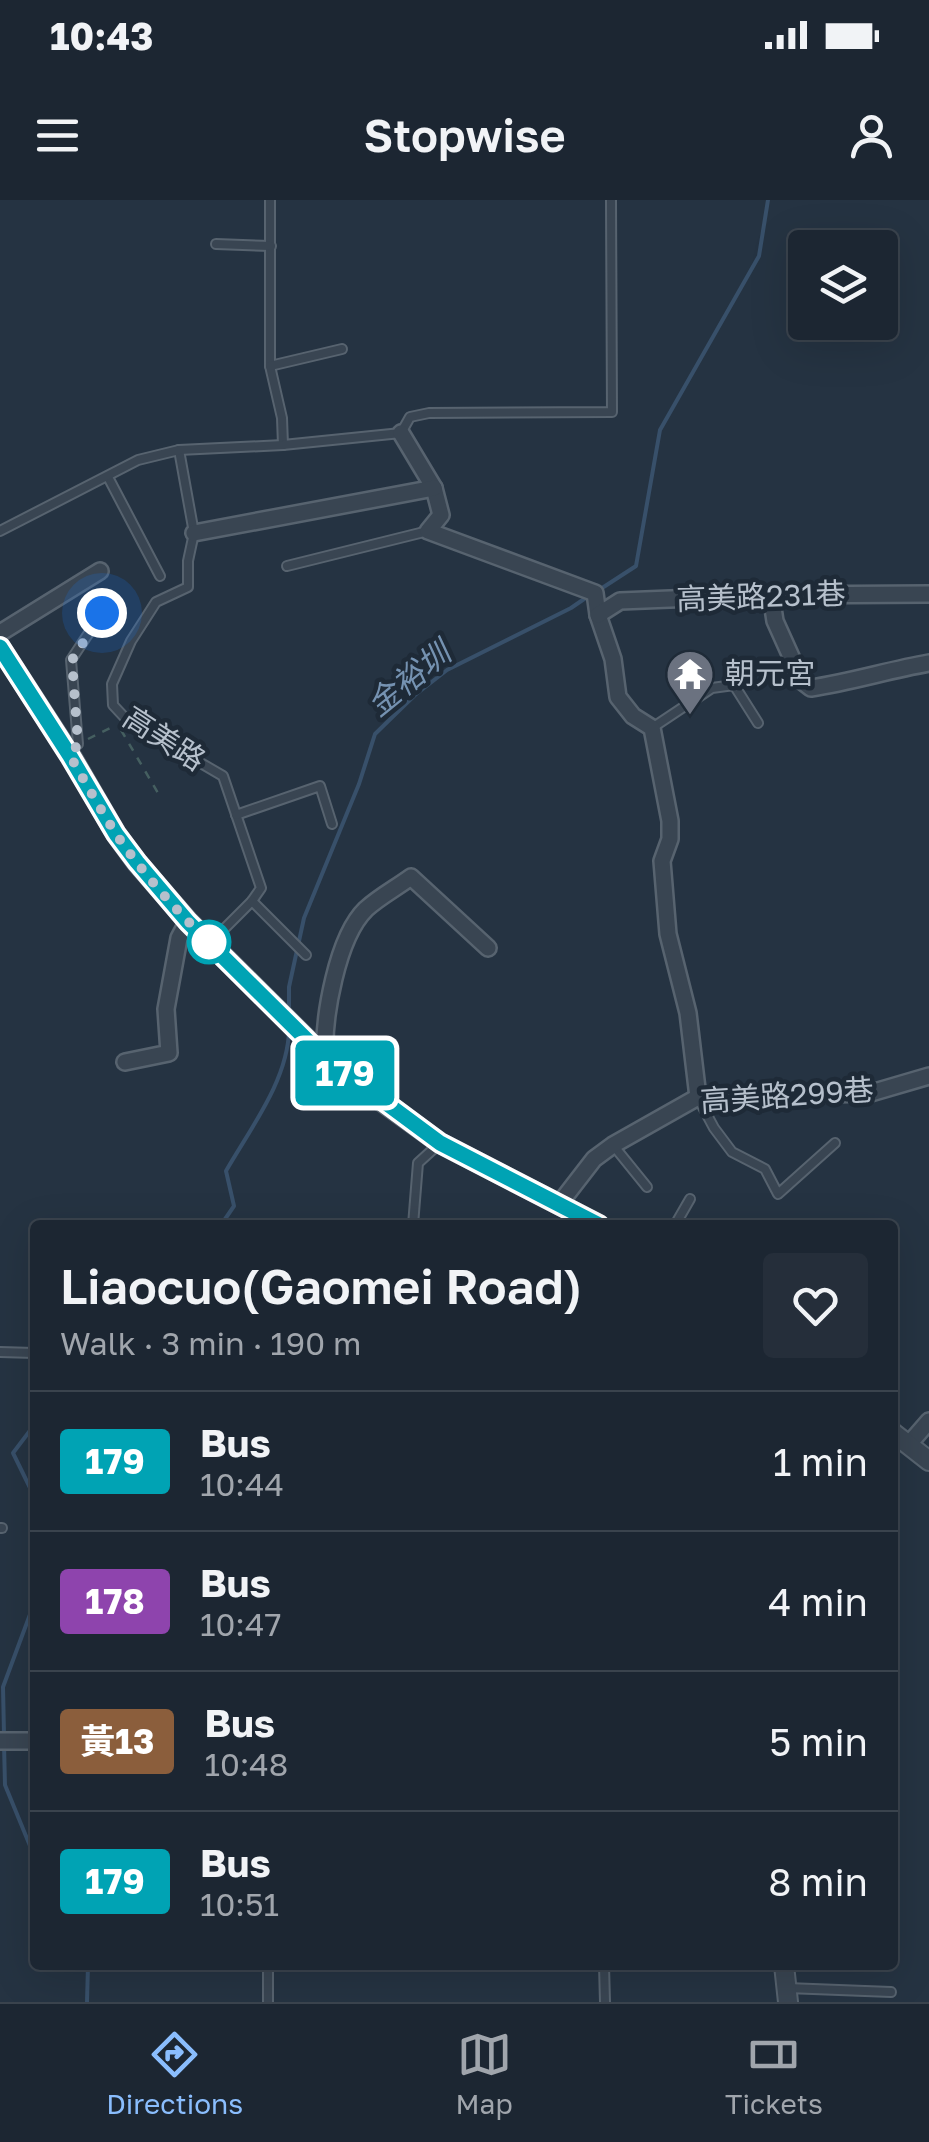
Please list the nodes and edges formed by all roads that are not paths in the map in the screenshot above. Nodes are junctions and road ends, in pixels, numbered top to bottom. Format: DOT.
graph roads {
  1 [pos="270,200"];
  2 [pos="611,200"];
  3 [pos="216,244"];
  4 [pos="271,246"];
  5 [pos="342,349"];
  6 [pos="270,366"];
  7 [pos="401,433"];
  8 [pos="282,445"];
  9 [pos="180,450"];
  10 [pos="108,477"];
  11 [pos="434,488"];
  12 [pos="0,531"];
  13 [pos="428,532"];
  14 [pos="194,533"];
  15 [pos="287,566"];
  16 [pos="100,571"];
  17 [pos="160,576"];
  18 [pos="929,594"];
  19 [pos="772,595"];
  20 [pos="102,613"];
  21 [pos="598,615"];
  22 [pos="0,633"];
  23 [pos="0,647"];
  24 [pos="929,663"];
  25 [pos="8,675"];
  26 [pos="758,723"];
  27 [pos="652,728"];
  28 [pos="78,744"];
  29 [pos="236,815"];
  30 [pos="332,824"];
  31 [pos="252,901"];
  32 [pos="188,922"];
  33 [pos="210,943"];
  34 [pos="488,948"];
  35 [pos="306,954"];
  36 [pos="324,1057"];
  37 [pos="124,1062"];
  38 [pos="929,1076"];
  39 [pos="698,1097"];
  40 [pos="440,1143"];
  41 [pos="835,1143"];
  42 [pos="613,1145"];
  43 [pos="647,1188"];
  44 [pos="690,1199"];
  45 [pos="560,1203"];
  46 [pos="413,1220"];
  47 [pos="590,1220"];
  48 [pos="678,1220"];
  49 [pos="0,1352"];
  50 [pos="30,1353"];
  51 [pos="929,1420"];
  52 [pos="898,1436"];
  53 [pos="909,1444"];
  54 [pos="929,1461"];
  55 [pos="0,1741"];
  56 [pos="30,1742"];
  57 [pos="268,1970"];
  58 [pos="604,1970"];
  59 [pos="784,1970"];
  60 [pos="891,1992"];
  61 [pos="787,1995"];
  62 [pos="268,2002"];
  63 [pos="604,2002"];
  1 -- 4 [label="lane"];
  2 -- 7 [label="lane"];
  3 -- 4 [label="lane"];
  4 -- 6 [label="lane"];
  5 -- 6 [label="lane"];
  6 -- 8 [label="lane"];
  7 -- 8 [label="lane"];
  7 -- 11 [label="street"];
  8 -- 9 [label="lane"];
  9 -- 10 [label="lane"];
  9 -- 14 [label="lane, 高美路"];
  10 -- 12 [label="lane"];
  10 -- 17 [label="lane"];
  11 -- 13 [label="street"];
  11 -- 14 [label="street"];
  13 -- 15 [label="lane"];
  13 -- 21 [label="street"];
  14 -- 29 [label="lane, 高美路"];
  16 -- 22 [label="street"];
  18 -- 19 [label="street, 高美路231巷"];
  19 -- 21 [label="street, 高美路231巷"];
  19 -- 24 [label="street"];
  20 -- 28 [label="lane, 高美路"];
  21 -- 27 [label="street"];
  23 -- 25 [label="street"];
  25 -- 32 [label="street"];
  26 -- 27 [label="lane"];
  27 -- 39 [label="street"];
  29 -- 30 [label="lane"];
  29 -- 31 [label="lane, 高美路"];
  31 -- 33 [label="lane"];
  31 -- 35 [label="lane"];
  32 -- 33 [label="street"];
  32 -- 37 [label="street"];
  33 -- 36 [label="street"];
  34 -- 36 [label="street"];
  36 -- 40 [label="street"];
  38 -- 39 [label="street, 高美路299巷"];
  39 -- 41 [label="lane"];
  39 -- 42 [label="street, 高美路299巷"];
  40 -- 45 [label="street"];
  40 -- 46 [label="lane"];
  42 -- 43 [label="lane"];
  42 -- 45 [label="street, 高美路299巷"];
  44 -- 48 [label="lane"];
  45 -- 47 [label="street"];
  49 -- 50 [label="lane"];
  51 -- 53 [label="street"];
  52 -- 53 [label="street"];
  53 -- 54 [label="street"];
  55 -- 56 [label="street"];
  57 -- 62 [label="lane"];
  58 -- 63 [label="lane"];
  59 -- 61 [label="street"];
  60 -- 61 [label="lane"];
}
